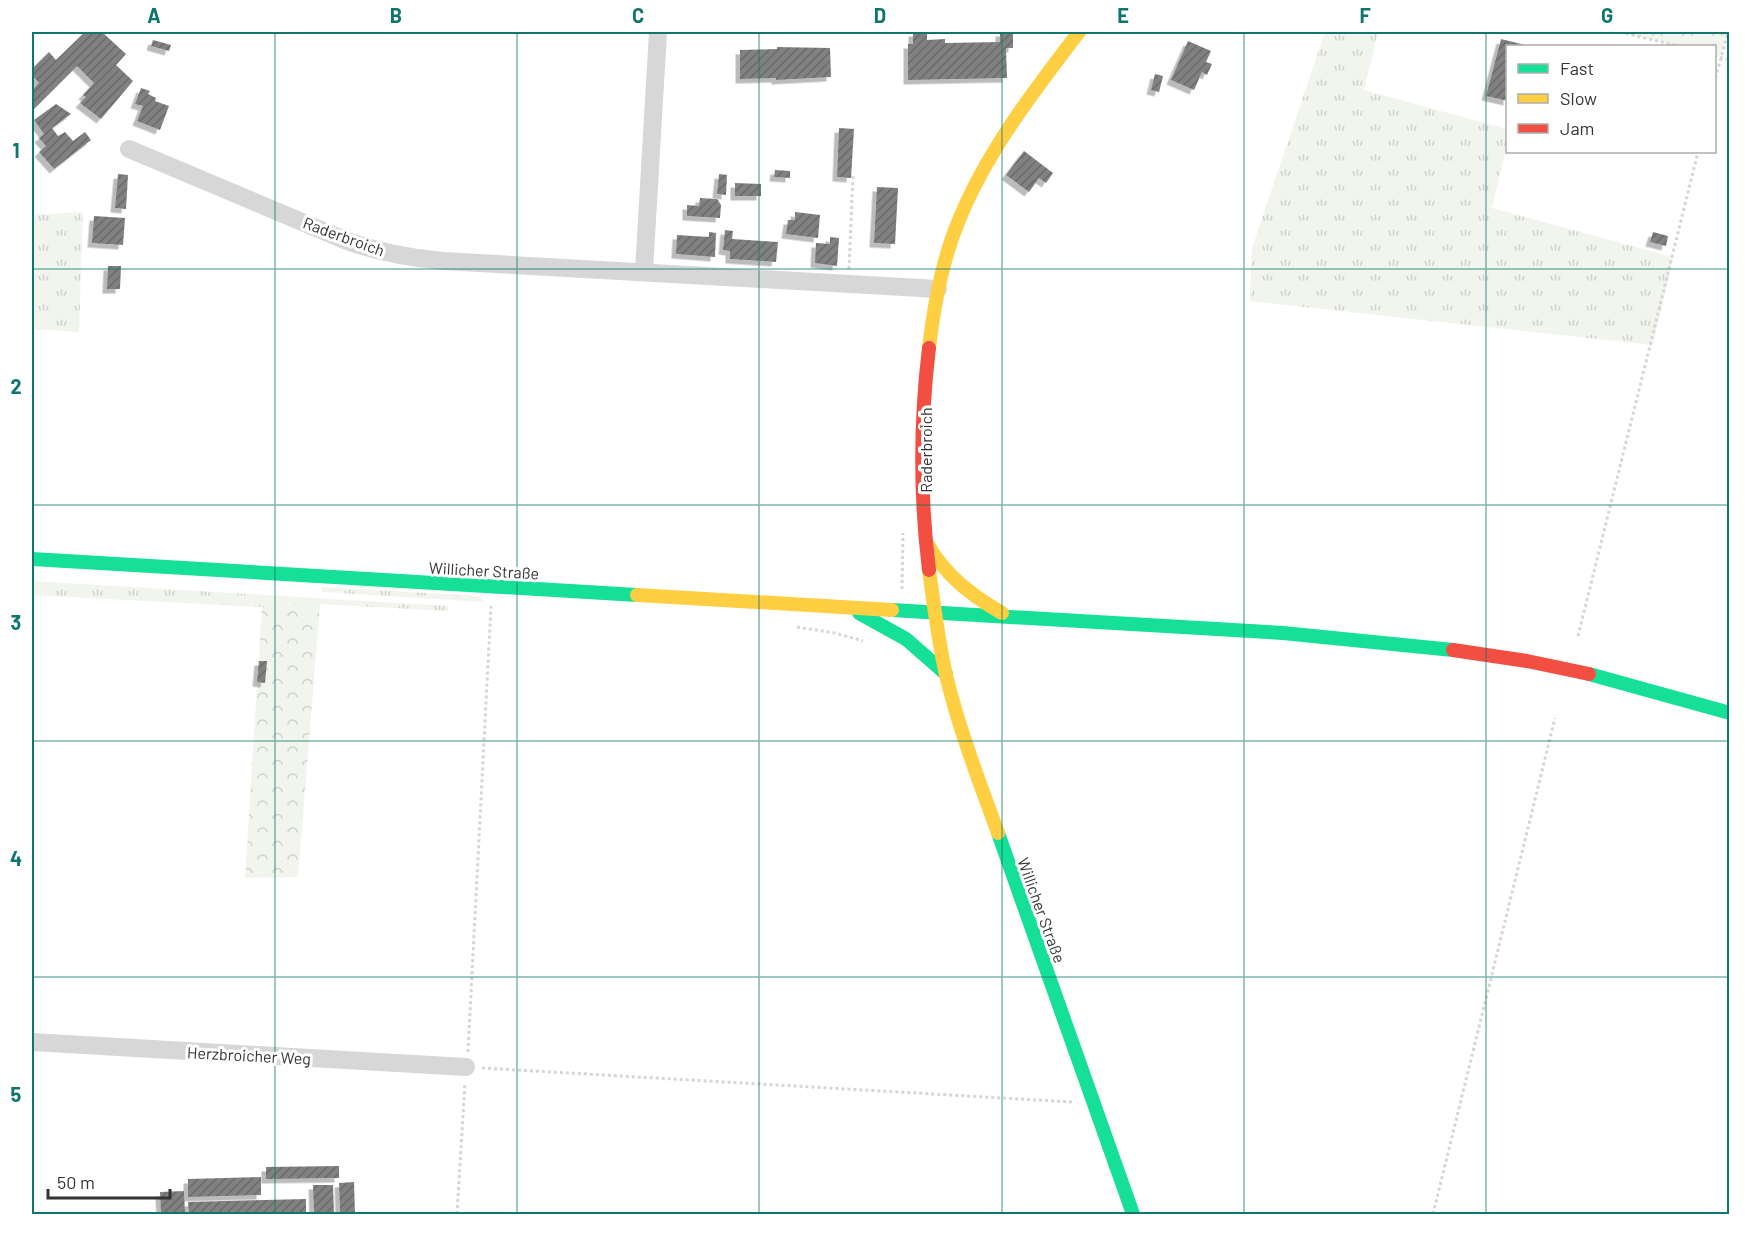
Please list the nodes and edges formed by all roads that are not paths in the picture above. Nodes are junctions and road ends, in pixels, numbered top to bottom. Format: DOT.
graph roads {
  1 [pos="658,32"];
  2 [pos="1079,32"];
  3 [pos="129,148"];
  4 [pos="644,271"];
  5 [pos="938,289"];
  6 [pos="927,544"];
  7 [pos="32,559"];
  8 [pos="847,607"];
  9 [pos="934,612"];
  10 [pos="1008,617"];
  11 [pos="946,675"];
  12 [pos="1730,713"];
  13 [pos="32,1042"];
  14 [pos="466,1067"];
  15 [pos="1133,1215"];
  1 -- 4 [label="street"];
  2 -- 5 [label="main road, Raderbroich"];
  3 -- 4 [label="street, Raderbroich"];
  4 -- 5 [label="street, Raderbroich"];
  5 -- 6 [label="main road, Raderbroich"];
  6 -- 9 [label="main road, Raderbroich"];
  6 -- 10 [label="main road"];
  7 -- 8 [label="main road, Willicher Straße"];
  8 -- 9 [label="main road, Willicher Straße"];
  8 -- 11 [label="main road"];
  9 -- 10 [label="main road, Willicher Straße"];
  9 -- 11 [label="main road, Willicher Straße"];
  10 -- 12 [label="main road, Willicher Straße"];
  11 -- 15 [label="main road, Willicher Straße"];
  13 -- 14 [label="street, Herzbroicher Weg"];
}
